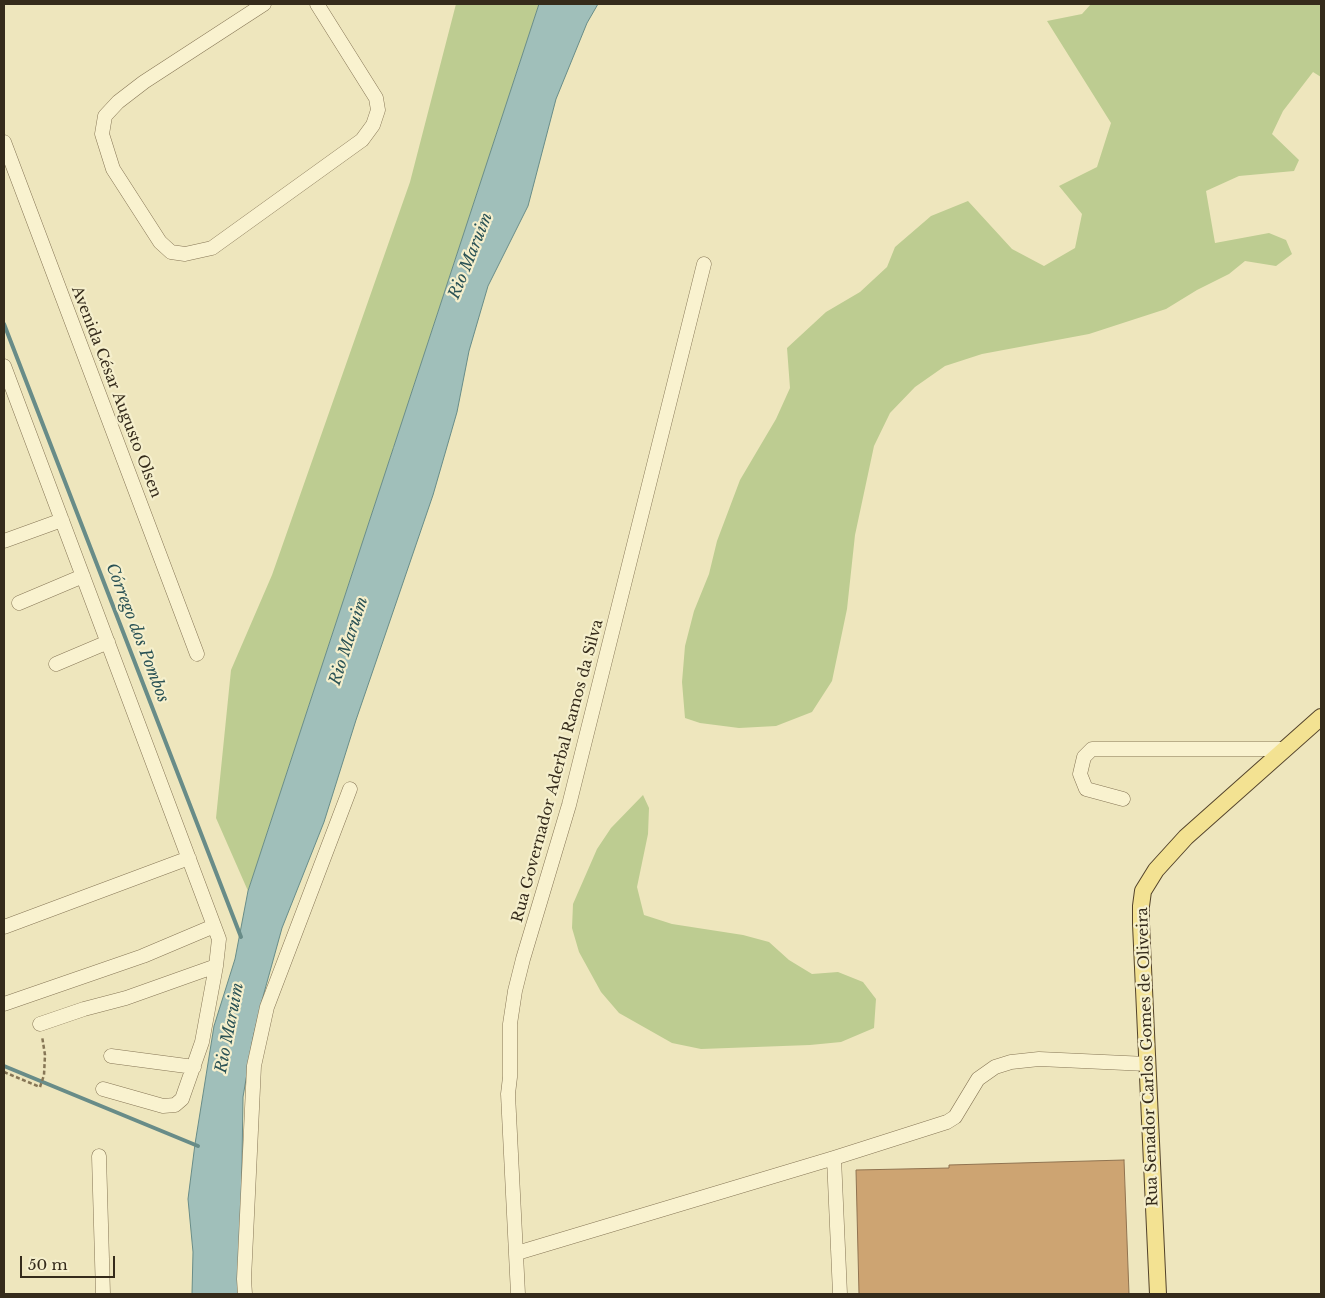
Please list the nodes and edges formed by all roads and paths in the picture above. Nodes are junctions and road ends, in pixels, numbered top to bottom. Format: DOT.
graph roads {
  1 [pos="264,4"];
  2 [pos="317,4"];
  3 [pos="4,142"];
  4 [pos="704,264"];
  5 [pos="4,366"];
  6 [pos="62,520"];
  7 [pos="4,541"];
  8 [pos="83,576"];
  9 [pos="19,603"];
  10 [pos="108,642"];
  11 [pos="198,654"];
  12 [pos="56,664"];
  13 [pos="1321,717"];
  14 [pos="1285,749"];
  15 [pos="350,789"];
  16 [pos="1123,799"];
  17 [pos="190,858"];
  18 [pos="214,926"];
  19 [pos="4,927"];
  20 [pos="216,966"];
  21 [pos="4,1004"];
  22 [pos="40,1024"];
  23 [pos="111,1056"];
  24 [pos="1147,1064"];
  25 [pos="194,1067"];
  26 [pos="4,1072"];
  27 [pos="103,1089"];
  28 [pos="99,1156"];
  29 [pos="834,1158"];
  30 [pos="517,1253"];
  31 [pos="103,1294"];
  32 [pos="245,1294"];
  33 [pos="518,1294"];
  34 [pos="840,1294"];
  35 [pos="1158,1294"];
  1 -- 2 [label="street"];
  3 -- 11 [label="street, Avenida César Augusto Olsen"];
  4 -- 30 [label="street, Rua Governador Aderbal Ramos da Silva"];
  5 -- 6 [label="street"];
  6 -- 7 [label="street"];
  6 -- 8 [label="street"];
  8 -- 9 [label="street"];
  8 -- 10 [label="street"];
  10 -- 12 [label="street"];
  10 -- 17 [label="street"];
  13 -- 14 [label="main road, Rua Senador Carlos Gomes de Oliveira"];
  14 -- 16 [label="street"];
  14 -- 24 [label="main road, Rua Senador Carlos Gomes de Oliveira"];
  15 -- 32 [label="street"];
  17 -- 18 [label="street"];
  17 -- 19 [label="street"];
  18 -- 20 [label="street"];
  18 -- 21 [label="street"];
  20 -- 22 [label="street"];
  20 -- 25 [label="street"];
  22 -- 26 [label="path"];
  23 -- 25 [label="street"];
  24 -- 29 [label="street"];
  24 -- 35 [label="main road, Rua Senador Carlos Gomes de Oliveira"];
  25 -- 27 [label="street"];
  28 -- 31 [label="street"];
  29 -- 30 [label="street"];
  29 -- 34 [label="street"];
  30 -- 33 [label="street, Rua Governador Aderbal Ramos da Silva"];
}
